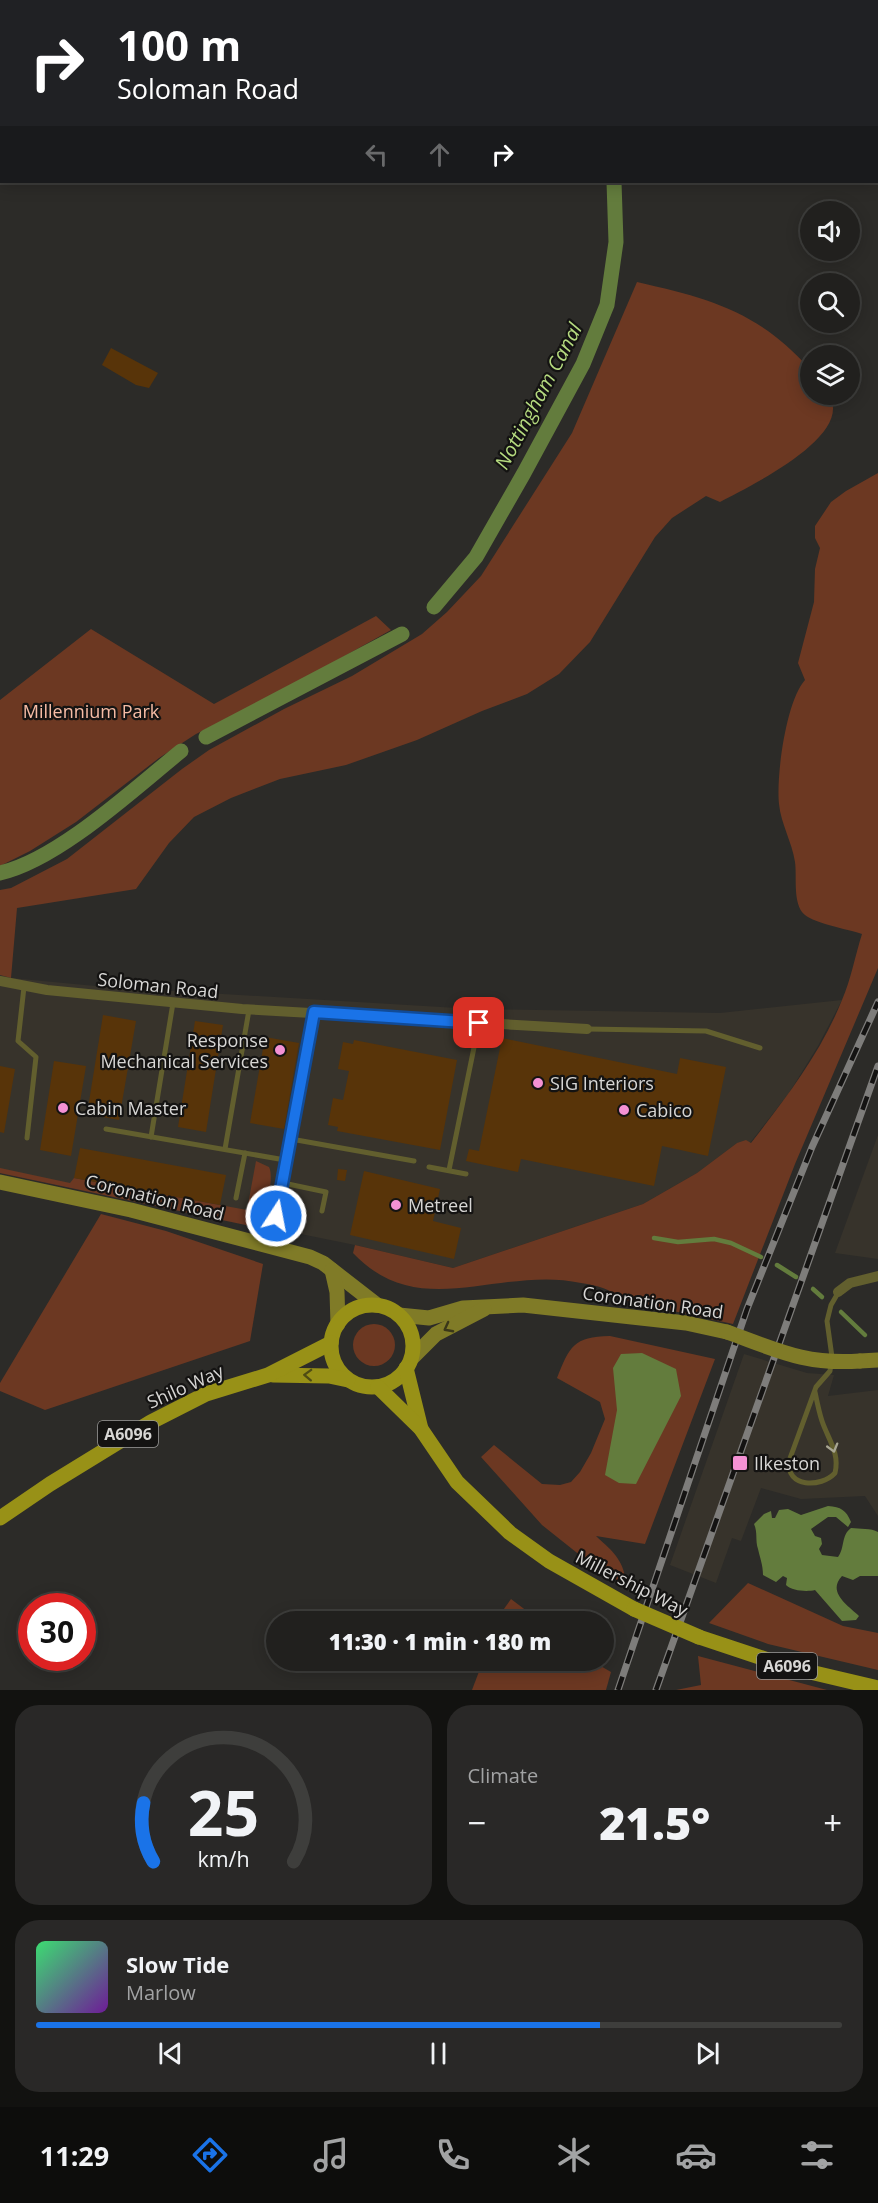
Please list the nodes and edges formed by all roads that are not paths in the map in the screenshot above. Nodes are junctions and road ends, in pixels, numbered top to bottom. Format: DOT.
graph roads {
  1 [pos="0,981"];
  2 [pos="24,987"];
  3 [pos="173,1003"];
  4 [pos="249,1010"];
  5 [pos="314,1012"];
  6 [pos="479,1023"];
  7 [pos="587,1029"];
  8 [pos="760,1048"];
  9 [pos="106,1129"];
  10 [pos="151,1137"];
  11 [pos="27,1138"];
  12 [pos="291,1139"];
  13 [pos="225,1149"];
  14 [pos="245,1153"];
  15 [pos="287,1160"];
  16 [pos="414,1161"];
  17 [pos="429,1167"];
  18 [pos="449,1170"];
  19 [pos="466,1174"];
  20 [pos="0,1182"];
  21 [pos="283,1183"];
  22 [pos="236,1198"];
  23 [pos="322,1211"];
  24 [pos="270,1245"];
  25 [pos="332,1270"];
  26 [pos="878,1276"];
  27 [pos="838,1292"];
  28 [pos="377,1305"];
  29 [pos="489,1306"];
  30 [pos="399,1315"];
  31 [pos="338,1324"];
  32 [pos="331,1343"];
  33 [pos="878,1360"];
  34 [pos="409,1363"];
  35 [pos="268,1375"];
  36 [pos="348,1380"];
  37 [pos="378,1387"];
  38 [pos="815,1392"];
  39 [pos="420,1429"];
  40 [pos="0,1518"];
  41 [pos="878,1688"];
  1 -- 2 [label="street, Soloman Road"];
  2 -- 3 [label="street, Soloman Road"];
  2 -- 11 [label="lane"];
  3 -- 4 [label="street, Soloman Road"];
  3 -- 10 [label="lane"];
  4 -- 5 [label="street, Soloman Road"];
  4 -- 13 [label="lane"];
  5 -- 6 [label="street, Soloman Road"];
  5 -- 12 [label="street"];
  6 -- 7 [label="street, Soloman Road"];
  6 -- 18 [label="lane"];
  7 -- 8 [label="lane"];
  9 -- 10 [label="lane"];
  10 -- 13 [label="lane"];
  12 -- 15 [label="street"];
  12 -- 16 [label="lane"];
  13 -- 14 [label="lane"];
  14 -- 15 [label="lane"];
  14 -- 22 [label="lane"];
  15 -- 21 [label="street"];
  17 -- 18 [label="lane"];
  18 -- 19 [label="lane"];
  20 -- 24 [label="street, Coronation Road"];
  21 -- 23 [label="lane"];
  21 -- 24 [label="street"];
  24 -- 25 [label="street, Coronation Road"];
  25 -- 28 [label="street, Coronation Road"];
  25 -- 31 [label="street"];
  26 -- 27 [label="street"];
  27 -- 38 [label="lane"];
  28 -- 30 [label="main road"];
  28 -- 31 [label="main road"];
  29 -- 30 [label="street, Coronation Road"];
  29 -- 33 [label="street, Coronation Road, bridge"];
  29 -- 34 [label="street, Coronation Road, one-way"];
  30 -- 34 [label="main road"];
  31 -- 32 [label="main road"];
  32 -- 35 [label="main road, Shilo Way / A6096"];
  32 -- 36 [label="main road"];
  34 -- 37 [label="main road"];
  34 -- 39 [label="main road, Millership Way / A6096"];
  36 -- 35 [label="main road, Shilo Way / A6096, one-way"];
  35 -- 40 [label="main road, Shilo Way / A6096"];
  36 -- 37 [label="main road"];
  37 -- 39 [label="main road, Millership Way / A6096"];
  38 -- 38 [label="lane, one-way"];
  39 -- 41 [label="main road, Millership Way / A6096, bridge"];
}
